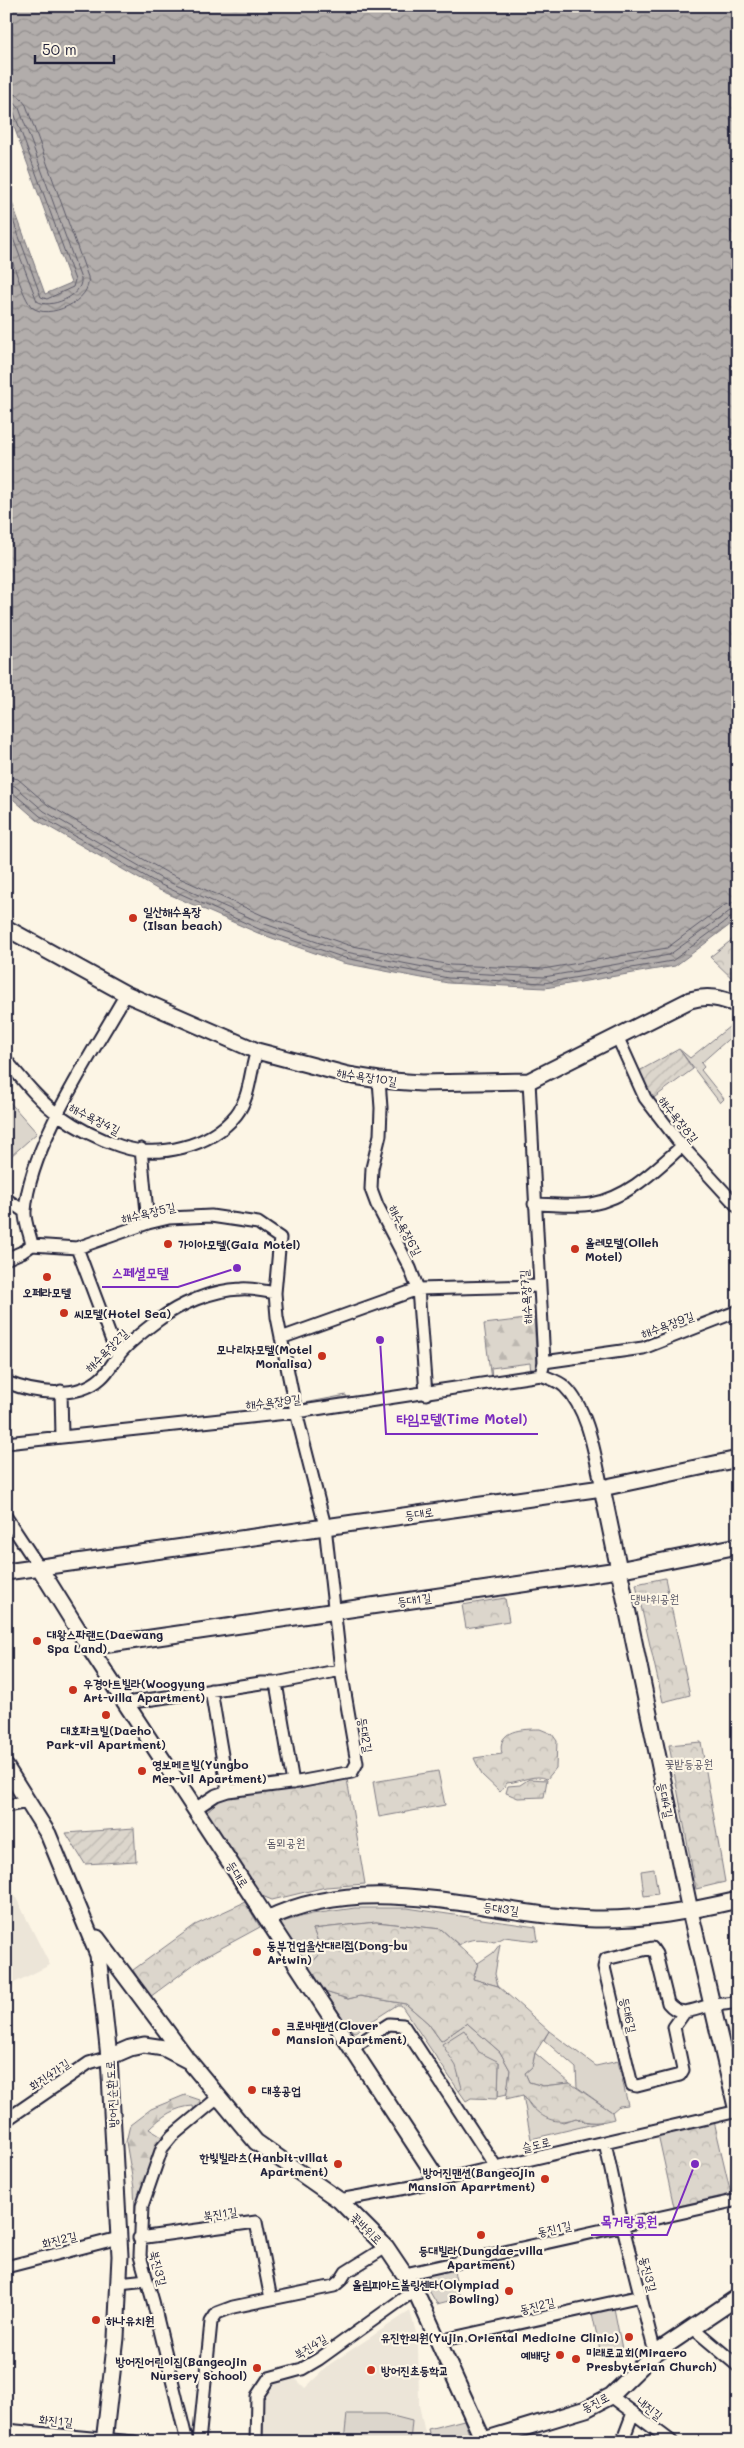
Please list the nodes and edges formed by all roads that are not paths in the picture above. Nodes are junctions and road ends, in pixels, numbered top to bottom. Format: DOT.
graph roads {
  1 [pos="6,928"];
  2 [pos="126,994"];
  3 [pos="738,1005"];
  4 [pos="617,1036"];
  5 [pos="258,1051"];
  6 [pos="6,1060"];
  7 [pos="379,1080"];
  8 [pos="529,1081"];
  9 [pos="58,1114"];
  10 [pos="682,1146"];
  11 [pos="141,1149"];
  12 [pos="6,1199"];
  13 [pos="534,1204"];
  14 [pos="738,1207"];
  15 [pos="25,1212"];
  16 [pos="148,1223"];
  17 [pos="32,1245"];
  18 [pos="77,1248"];
  19 [pos="6,1259"];
  20 [pos="538,1286"];
  21 [pos="418,1289"];
  22 [pos="276,1292"];
  23 [pos="738,1311"];
  24 [pos="281,1338"];
  25 [pos="118,1357"];
  26 [pos="544,1362"];
  27 [pos="541,1375"];
  28 [pos="6,1382"];
  29 [pos="61,1391"];
  30 [pos="426,1394"];
  31 [pos="296,1412"];
  32 [pos="62,1437"];
  33 [pos="6,1443"];
  34 [pos="738,1459"];
  35 [pos="602,1488"];
  36 [pos="6,1516"];
  37 [pos="324,1526"];
  38 [pos="738,1546"];
  39 [pos="39,1567"];
  40 [pos="618,1570"];
  41 [pos="6,1572"];
  42 [pos="335,1611"];
  43 [pos="89,1647"];
  44 [pos="341,1670"];
  45 [pos="276,1682"];
  46 [pos="211,1690"];
  47 [pos="126,1703"];
  48 [pos="6,1768"];
  49 [pos="292,1783"];
  50 [pos="228,1790"];
  51 [pos="28,1802"];
  52 [pos="6,1806"];
  53 [pos="195,1809"];
  54 [pos="738,1900"];
  55 [pos="690,1911"];
  56 [pos="267,1919"];
  57 [pos="85,1923"];
  58 [pos="738,2002"];
  59 [pos="712,2005"];
  60 [pos="684,2013"];
  61 [pos="352,2048"];
  62 [pos="109,2057"];
  63 [pos="188,2061"];
  64 [pos="219,2097"];
  65 [pos="738,2111"];
  66 [pos="6,2120"];
  67 [pos="605,2142"];
  68 [pos="496,2167"];
  69 [pos="438,2180"];
  70 [pos="340,2200"];
  71 [pos="738,2200"];
  72 [pos="623,2227"];
  73 [pos="119,2238"];
  74 [pos="139,2238"];
  75 [pos="386,2247"];
  76 [pos="6,2267"];
  77 [pos="405,2274"];
  78 [pos="147,2280"];
  79 [pos="119,2283"];
  80 [pos="416,2290"];
  81 [pos="640,2296"];
  82 [pos="738,2297"];
  83 [pos="271,2299"];
  84 [pos="693,2328"];
  85 [pos="439,2342"];
  86 [pos="655,2353"];
  87 [pos="738,2366"];
  88 [pos="611,2396"];
  89 [pos="633,2413"];
  90 [pos="6,2430"];
  91 [pos="104,2440"];
  92 [pos="484,2441"];
  93 [pos="134,2442"];
  94 [pos="187,2442"];
  95 [pos="199,2442"];
  96 [pos="256,2442"];
  97 [pos="622,2442"];
  98 [pos="672,2442"];
  1 -- 2 [label="street, 해수욕장10길"];
  2 -- 5 [label="street, 해수욕장10길"];
  2 -- 9 [label="street"];
  3 -- 4 [label="street, 해수욕장10길"];
  4 -- 8 [label="street, 해수욕장10길"];
  4 -- 10 [label="street, 해수욕장8길"];
  5 -- 7 [label="street, 해수욕장10길"];
  5 -- 11 [label="street, 해수욕장4길"];
  6 -- 9 [label="street, 해수욕장4길"];
  7 -- 8 [label="street, 해수욕장10길"];
  7 -- 21 [label="street, 해수욕장6길"];
  8 -- 13 [label="street, 해수욕장7길"];
  9 -- 11 [label="street, 해수욕장4길"];
  9 -- 15 [label="street"];
  10 -- 13 [label="street"];
  10 -- 14 [label="street, 해수욕장8길"];
  11 -- 16 [label="street"];
  12 -- 15 [label="street"];
  13 -- 20 [label="street, 해수욕장7길"];
  15 -- 17 [label="street"];
  16 -- 18 [label="street, 해수욕장5길"];
  16 -- 22 [label="street, 해수욕장5길"];
  17 -- 18 [label="street, 해수욕장5길"];
  17 -- 19 [label="street"];
  18 -- 25 [label="street"];
  20 -- 21 [label="street"];
  20 -- 26 [label="street, 해수욕장7길"];
  21 -- 24 [label="street"];
  21 -- 30 [label="street, 해수욕장6길"];
  22 -- 24 [label="street, 해수욕장5길"];
  22 -- 25 [label="street, 해수욕장2길"];
  23 -- 26 [label="street, 해수욕장9길"];
  24 -- 31 [label="street, 해수욕장5길"];
  25 -- 29 [label="street, 해수욕장2길"];
  26 -- 27 [label="street, 해수욕장7길"];
  27 -- 30 [label="street, 해수욕장9길"];
  27 -- 35 [label="street"];
  28 -- 29 [label="street, 해수욕장2길"];
  29 -- 32 [label="street"];
  30 -- 31 [label="street, 해수욕장9길"];
  31 -- 32 [label="street, 해수욕장9길"];
  31 -- 37 [label="street, 해수욕장5길"];
  32 -- 33 [label="street, 해수욕장9길"];
  34 -- 35 [label="street, 등대로"];
  35 -- 37 [label="street, 등대로"];
  35 -- 40 [label="street, 등대4길"];
  36 -- 39 [label="street"];
  37 -- 39 [label="street, 등대로"];
  37 -- 42 [label="street, 해수욕장5길"];
  38 -- 40 [label="street, 등대1길"];
  39 -- 41 [label="street, 등대로"];
  39 -- 43 [label="street, 등대로"];
  40 -- 42 [label="street, 등대1길"];
  40 -- 55 [label="street, 등대4길"];
  42 -- 43 [label="street, 등대1길"];
  42 -- 44 [label="street, 등대2길"];
  43 -- 47 [label="street, 등대로"];
  44 -- 45 [label="street"];
  44 -- 49 [label="street, 등대2길"];
  45 -- 46 [label="street"];
  45 -- 49 [label="street"];
  46 -- 47 [label="street"];
  46 -- 50 [label="street"];
  47 -- 53 [label="street, 등대로"];
  48 -- 51 [label="street, 방어진순환도로"];
  49 -- 50 [label="street, 등대2길"];
  50 -- 53 [label="street, 등대2길"];
  51 -- 52 [label="street"];
  51 -- 57 [label="street, 방어진순환도로"];
  53 -- 56 [label="street, 등대로"];
  54 -- 55 [label="street, 등대3길"];
  55 -- 56 [label="street, 등대3길"];
  55 -- 59 [label="street, 등대4길"];
  56 -- 61 [label="street, 등대로"];
  57 -- 62 [label="street, 방어진순환도로"];
  57 -- 63 [label="street, 꽃바위로"];
  58 -- 59 [label="street"];
  59 -- 60 [label="street"];
  59 -- 65 [label="street, 등대4길"];
  60 -- 60 [label="street, 등대6길"];
  61 -- 68 [label="street"];
  61 -- 69 [label="street, 등대로"];
  62 -- 63 [label="street, 꽃바위로"];
  62 -- 66 [label="street, 화진4가길"];
  62 -- 73 [label="street, 방어진순환도로"];
  63 -- 64 [label="street, 꽃바위로"];
  64 -- 70 [label="street, 꽃바위로"];
  64 -- 74 [label="street, 북진3길"];
  65 -- 67 [label="street, 슬도로"];
  67 -- 68 [label="street, 슬도로"];
  67 -- 72 [label="street, 동진3길"];
  68 -- 69 [label="street, 슬도로"];
  69 -- 70 [label="street, 슬도로"];
  70 -- 75 [label="street, 꽃바위로"];
  71 -- 72 [label="street, 동진1길"];
  72 -- 77 [label="street, 동진1길"];
  72 -- 81 [label="street, 동진3길"];
  73 -- 76 [label="street, 화진2길"];
  73 -- 79 [label="street, 방어진순환도로"];
  74 -- 78 [label="street, 북진3길"];
  74 -- 83 [label="street, 북진1길"];
  75 -- 77 [label="street, 꽃바위로"];
  75 -- 83 [label="street"];
  77 -- 80 [label="street, 꽃바위로"];
  78 -- 79 [label="street"];
  78 -- 94 [label="street, 북진3길"];
  79 -- 91 [label="street, 방어진순환도로"];
  80 -- 85 [label="street, 꽃바위로"];
  80 -- 96 [label="street, 북진4길"];
  81 -- 85 [label="street, 동진2길"];
  81 -- 86 [label="street, 동진3길"];
  82 -- 84 [label="street, 동진로"];
  83 -- 95 [label="street"];
  84 -- 86 [label="street, 동진로"];
  84 -- 87 [label="street"];
  85 -- 92 [label="street, 꽃바위로"];
  86 -- 88 [label="street, 동진로"];
  88 -- 89 [label="street, 내진길"];
  88 -- 92 [label="street, 동진로"];
  89 -- 97 [label="street"];
  89 -- 98 [label="street, 내진길"];
  90 -- 91 [label="street, 화진1길"];
  91 -- 93 [label="street, 화진1길"];
}
